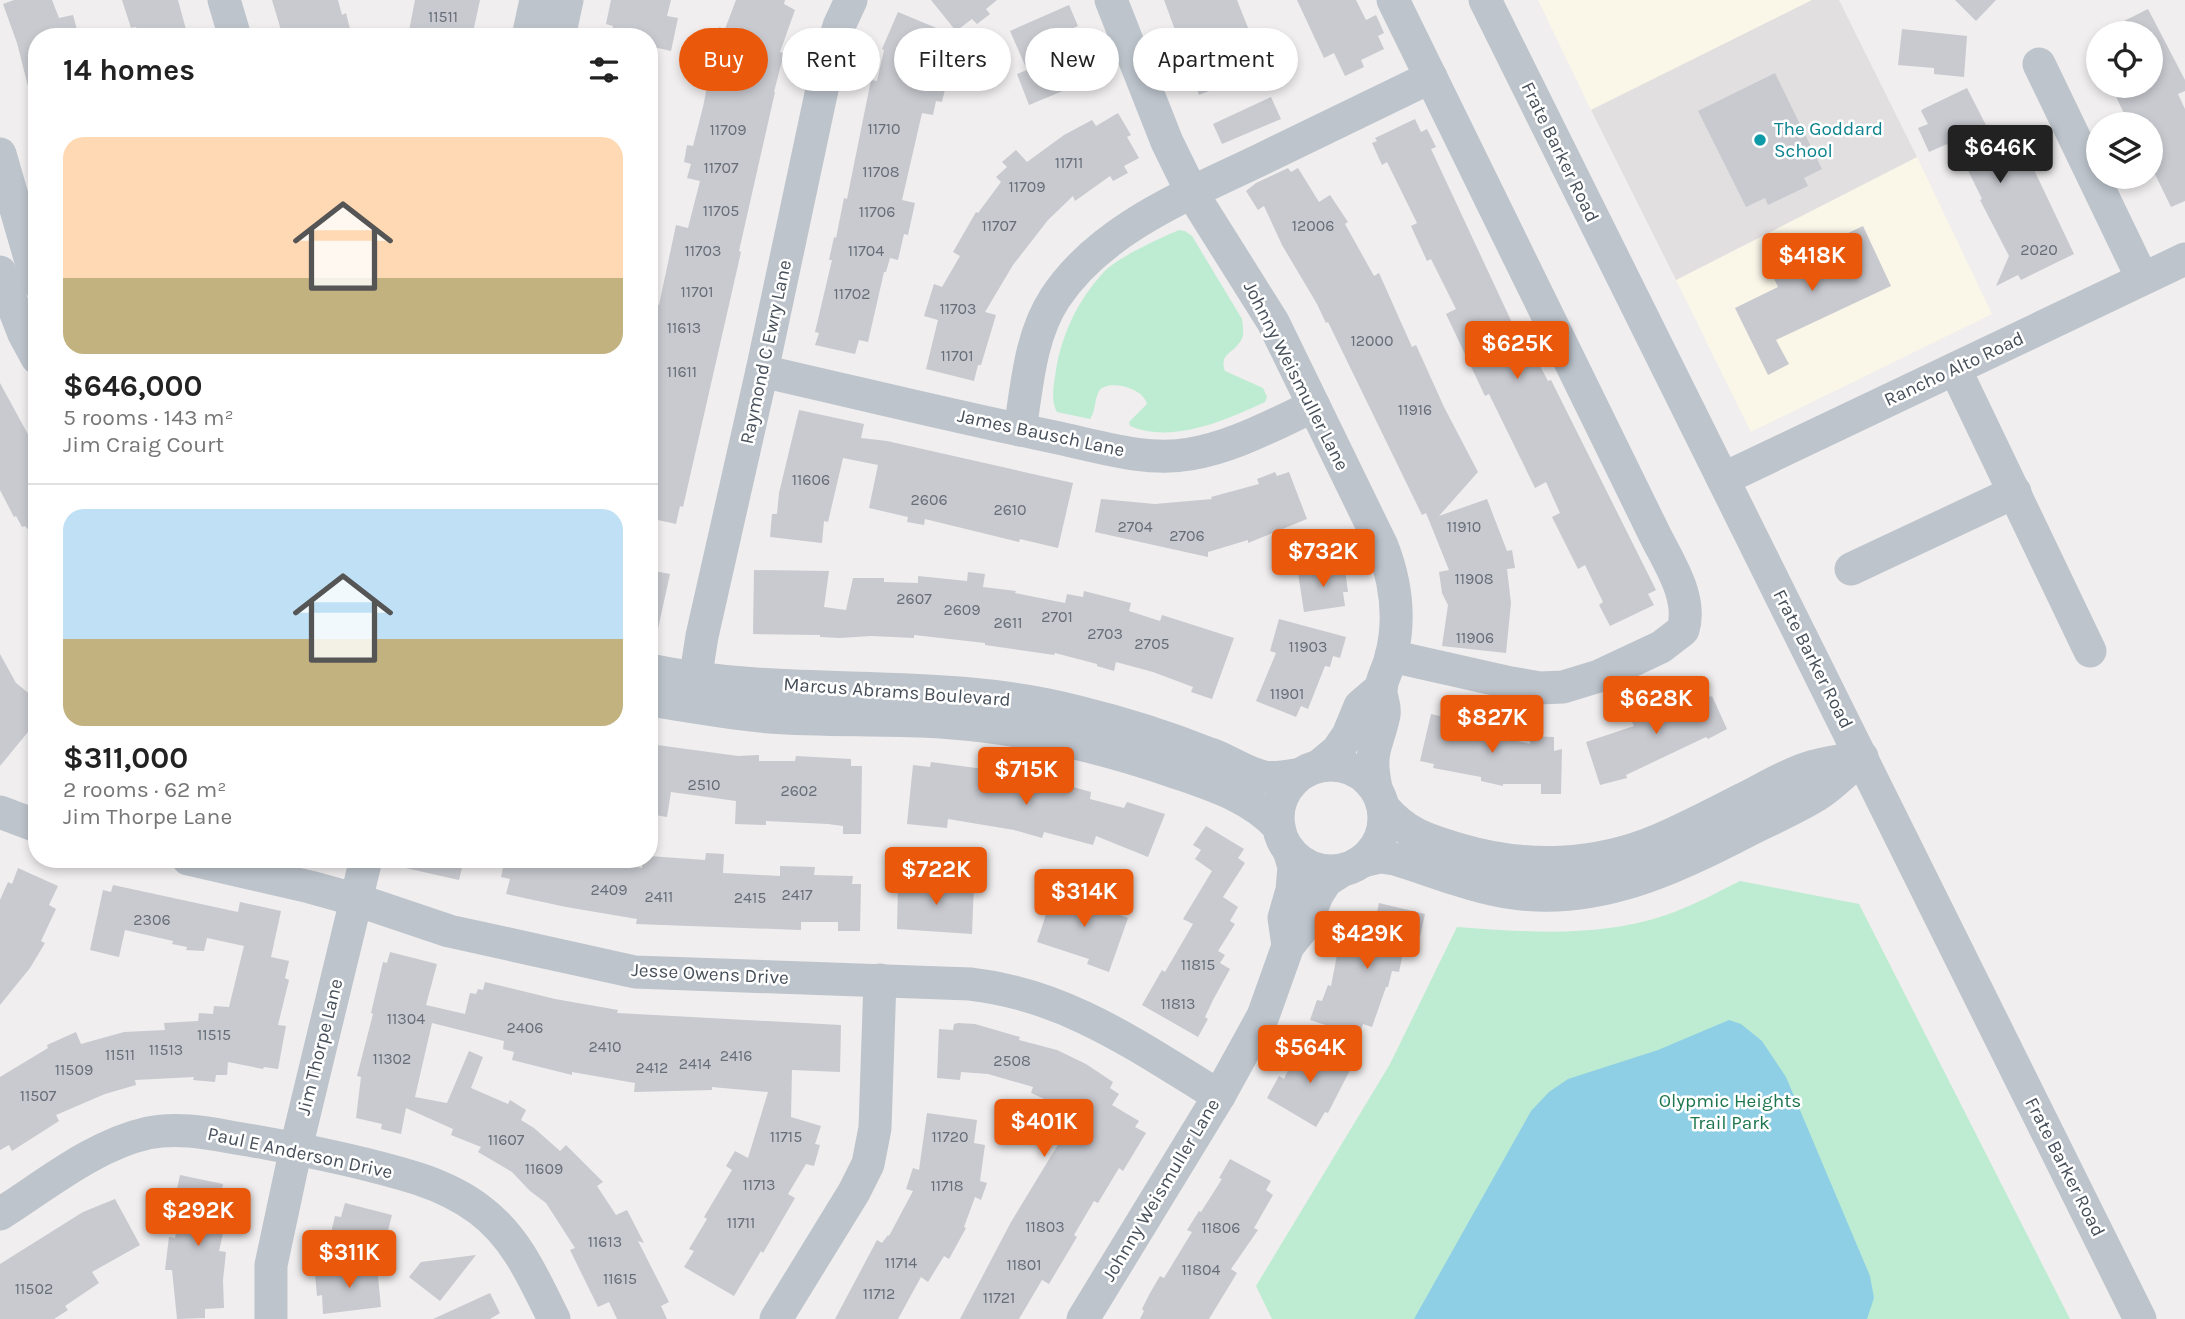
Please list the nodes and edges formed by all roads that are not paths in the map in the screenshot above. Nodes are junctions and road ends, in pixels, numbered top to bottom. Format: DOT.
graph roads {
  1 [pos="224,0"];
  2 [pos="536,0"];
  3 [pos="567,0"];
  4 [pos="850,0"];
  5 [pos="1111,0"];
  6 [pos="1393,0"];
  7 [pos="1485,0"];
  8 [pos="232,28"];
  9 [pos="530,28"];
  10 [pos="561,28"];
  11 [pos="2039,64"];
  12 [pos="1431,77"];
  13 [pos="1,159"];
  14 [pos="1192,193"];
  15 [pos="28,251"];
  16 [pos="2185,259"];
  17 [pos="0,272"];
  18 [pos="2142,278"];
  19 [pos="28,341"];
  20 [pos="1955,369"];
  21 [pos="762,371"];
  22 [pos="1314,405"];
  23 [pos="1020,430"];
  24 [pos="1723,479"];
  25 [pos="2015,492"];
  26 [pos="1851,569"];
  27 [pos="2090,651"];
  28 [pos="1391,656"];
  29 [pos="658,675"];
  30 [pos="1381,688"];
  31 [pos="692,692"];
  32 [pos="658,698"];
  33 [pos="1862,757"];
  34 [pos="1310,770"];
  35 [pos="1380,798"];
  36 [pos="0,812"];
  37 [pos="28,823"];
  38 [pos="1284,839"];
  39 [pos="1353,865"];
  40 [pos="227,868"];
  41 [pos="364,868"];
  42 [pos="357,900"];
  43 [pos="1288,946"];
  44 [pos="880,980"];
  45 [pos="1219,1096"];
  46 [pos="296,1148"];
  47 [pos="0,1214"];
  48 [pos="271,1319"];
  49 [pos="554,1319"];
  50 [pos="776,1319"];
  51 [pos="1083,1319"];
  52 [pos="2140,1319"];
  1 -- 8 [label="street"];
  2 -- 9 [label="street"];
  3 -- 10 [label="street"];
  4 -- 21 [label="street, Raymond C Ewry Lane"];
  5 -- 14 [label="street, Johnny Weismuller Lane"];
  6 -- 12 [label="street"];
  7 -- 24 [label="street, Frate Barker Road"];
  11 -- 18 [label="street"];
  12 -- 14 [label="street"];
  12 -- 28 [label="street"];
  13 -- 15 [label="street"];
  14 -- 22 [label="street, Johnny Weismuller Lane"];
  14 -- 23 [label="street"];
  16 -- 18 [label="street, Rancho Alto Road"];
  17 -- 19 [label="street"];
  18 -- 20 [label="street, Rancho Alto Road"];
  20 -- 24 [label="street, Rancho Alto Road"];
  20 -- 25 [label="street"];
  21 -- 23 [label="street, James Bausch Lane"];
  21 -- 31 [label="street, Raymond C Ewry Lane"];
  22 -- 23 [label="street, James Bausch Lane"];
  22 -- 28 [label="street, Johnny Weismuller Lane"];
  24 -- 33 [label="street, Frate Barker Road"];
  25 -- 26 [label="street"];
  25 -- 27 [label="street"];
  28 -- 30 [label="street, Johnny Weismuller Lane"];
  29 -- 31 [label="street, Marcus Abrams Boulevard"];
  30 -- 34 [label="street, Johnny Weismuller Lane"];
  30 -- 35 [label="street, Johnny Weismuller Lane"];
  31 -- 32 [label="street, Marcus Abrams Boulevard"];
  31 -- 34 [label="street, Marcus Abrams Boulevard"];
  31 -- 38 [label="street, Marcus Abrams Boulevard"];
  33 -- 35 [label="street"];
  33 -- 39 [label="street"];
  33 -- 52 [label="street, Frate Barker Road"];
  34 -- 35 [label="street"];
  34 -- 38 [label="street"];
  35 -- 39 [label="street"];
  36 -- 37 [label="street"];
  38 -- 39 [label="street"];
  38 -- 43 [label="street, Johnny Weismuller Lane"];
  39 -- 43 [label="street, Johnny Weismuller Lane"];
  40 -- 42 [label="street, Jesse Owens Drive"];
  41 -- 42 [label="street, Jim Thorpe Lane"];
  42 -- 44 [label="street, Jesse Owens Drive"];
  42 -- 46 [label="street, Jim Thorpe Lane"];
  43 -- 45 [label="street, Johnny Weismuller Lane"];
  44 -- 45 [label="street, Jesse Owens Drive"];
  44 -- 50 [label="street"];
  45 -- 51 [label="street, Johnny Weismuller Lane"];
  46 -- 47 [label="street, Paul E Anderson Drive"];
  46 -- 48 [label="street, Jim Thorpe Lane"];
  46 -- 49 [label="street, Paul E Anderson Drive"];
}
